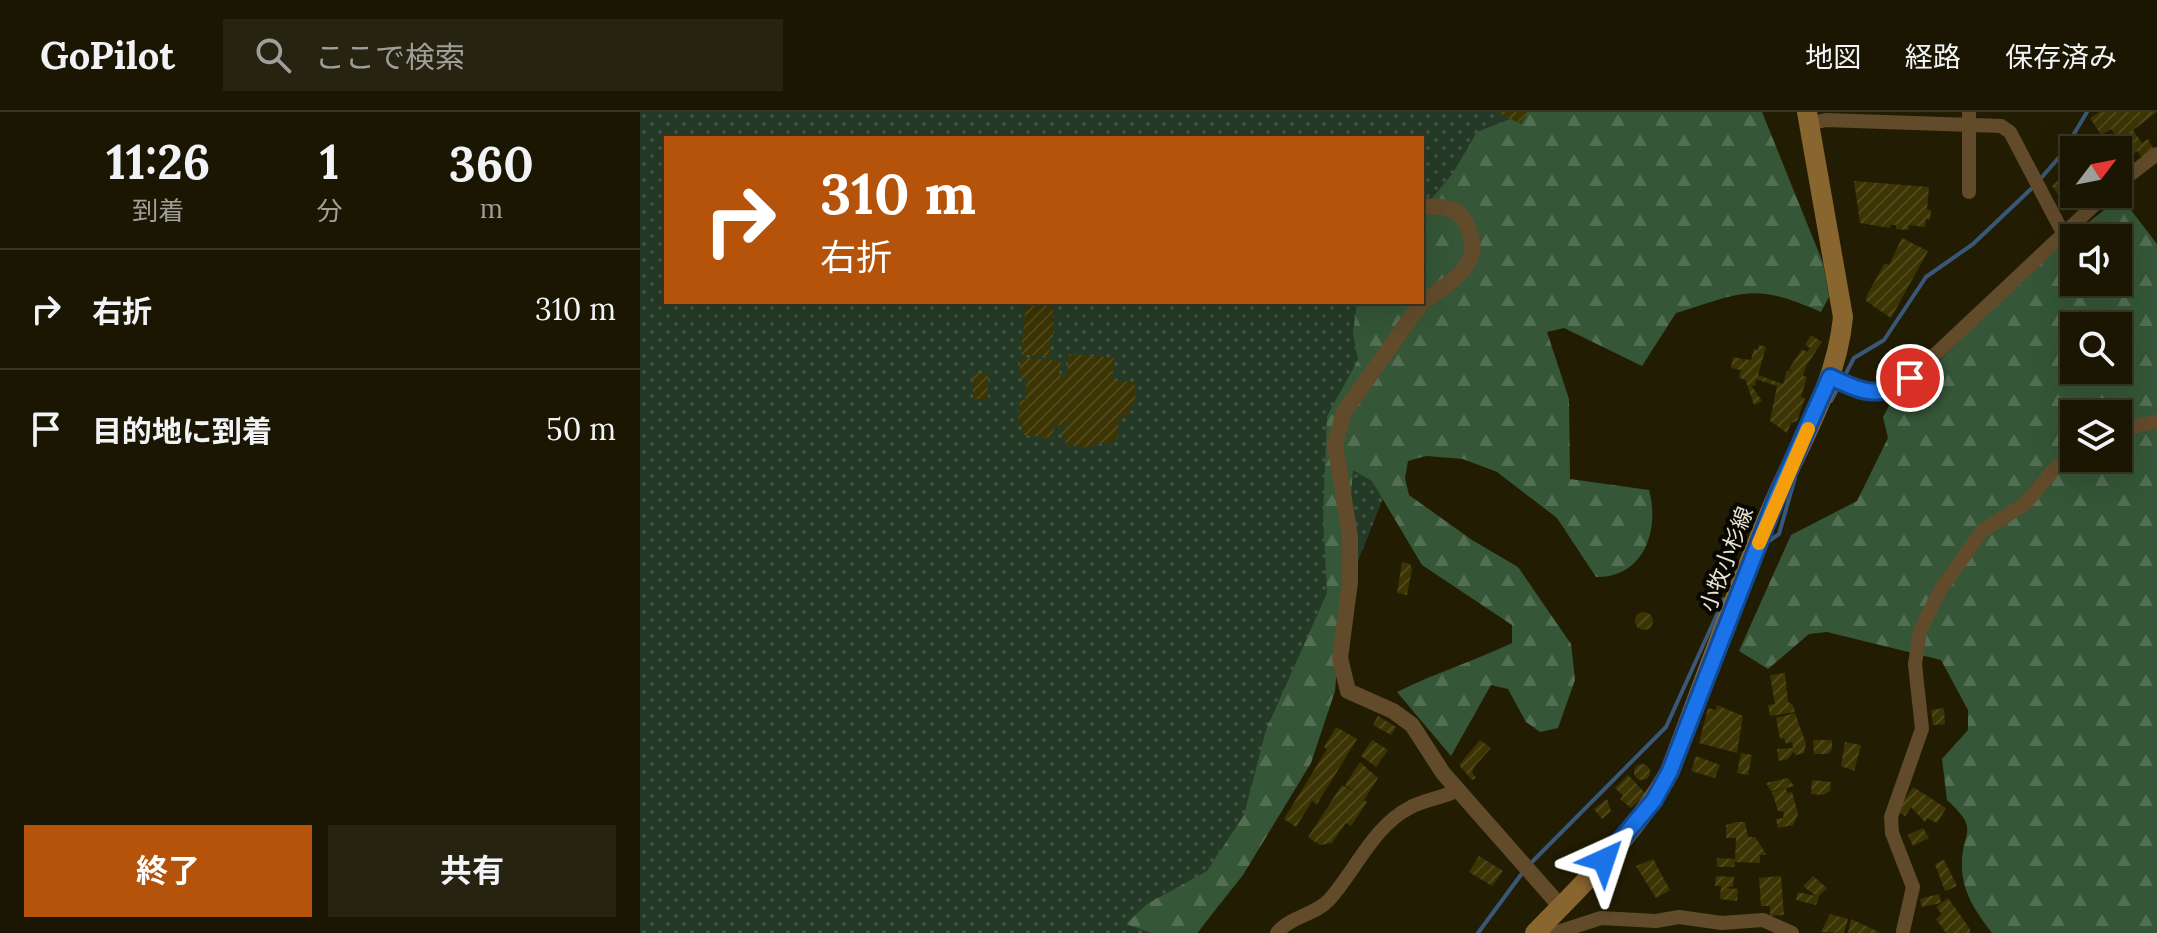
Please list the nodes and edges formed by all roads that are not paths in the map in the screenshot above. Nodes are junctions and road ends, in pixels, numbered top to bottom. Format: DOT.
graph roads {
  1 [pos="1969,117"];
  2 [pos="1807,118"];
  3 [pos="2157,154"];
  4 [pos="2132,173"];
  5 [pos="1969,192"];
  6 [pos="1424,206"];
  7 [pos="2091,208"];
  8 [pos="2073,224"];
  9 [pos="2060,227"];
  10 [pos="2060,236"];
  11 [pos="1424,301"];
  12 [pos="1420,304"];
  13 [pos="1838,380"];
  14 [pos="2157,421"];
  15 [pos="2132,427"];
  16 [pos="2060,464"];
  17 [pos="1458,790"];
  18 [pos="1561,907"];
  19 [pos="1902,932"];
  20 [pos="1277,933"];
  21 [pos="1535,933"];
  22 [pos="1555,933"];
  23 [pos="1792,933"];
  1 -- 2 [label="street"];
  1 -- 5 [label="street"];
  1 -- 9 [label="street"];
  2 -- 13 [label="main road, 小牧小杉線"];
  3 -- 4 [label="street"];
  6 -- 11 [label="street"];
  7 -- 8 [label="street"];
  10 -- 13 [label="street"];
  12 -- 17 [label="street"];
  13 -- 18 [label="main road, 小牧小杉線"];
  14 -- 15 [label="street"];
  16 -- 19 [label="street"];
  17 -- 18 [label="street"];
  17 -- 20 [label="street"];
  18 -- 21 [label="main road, 小牧小杉線"];
  22 -- 23 [label="street"];
}
